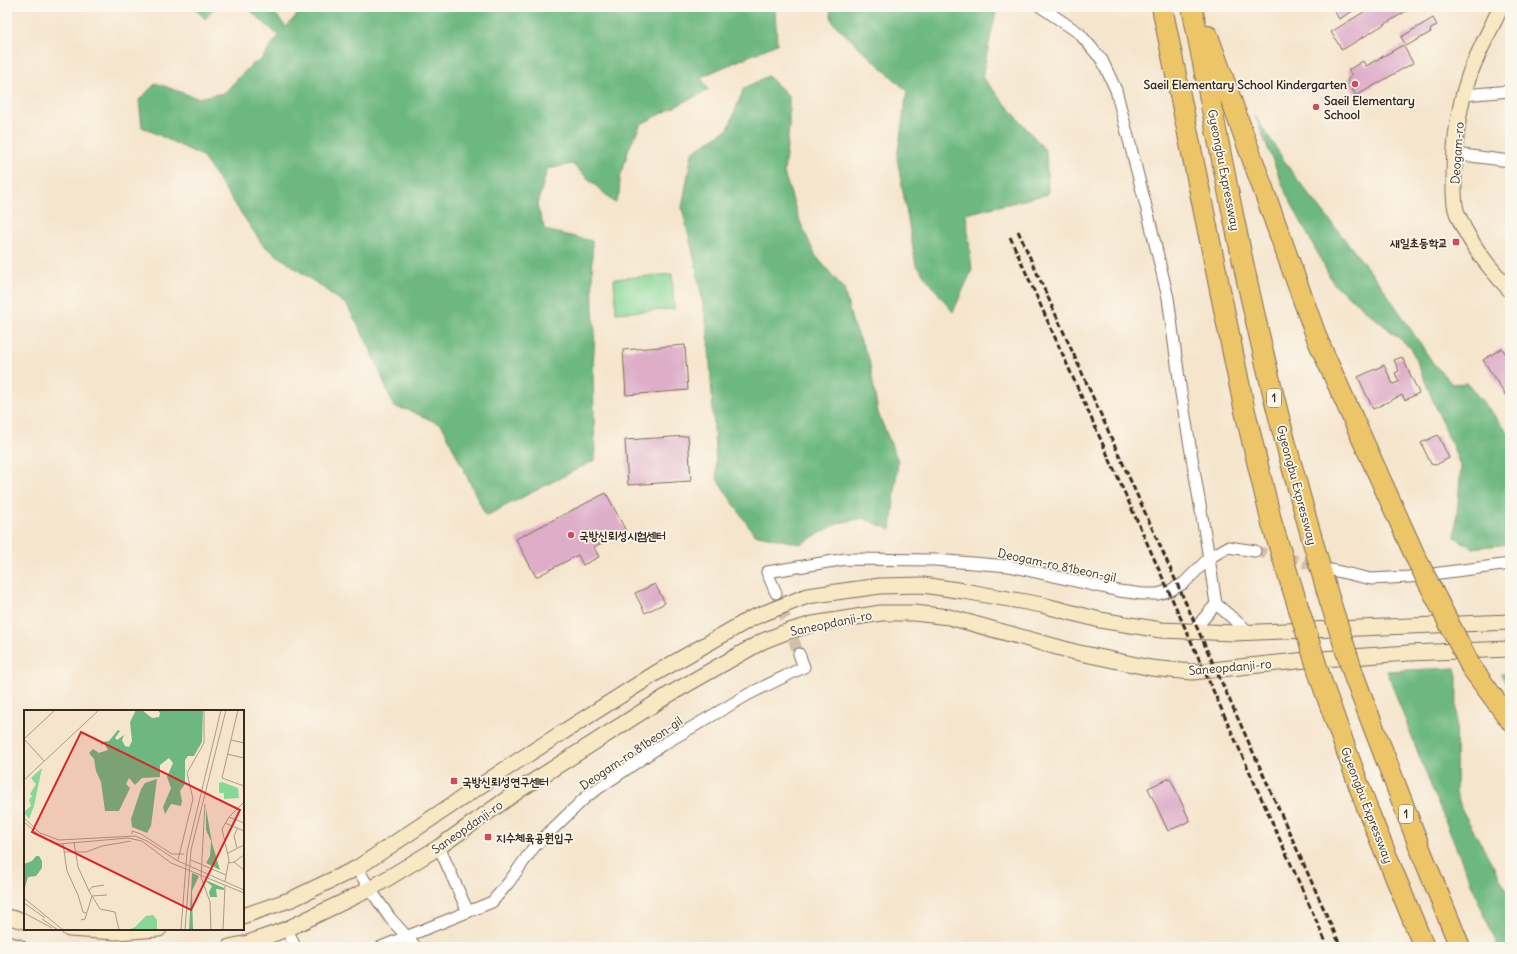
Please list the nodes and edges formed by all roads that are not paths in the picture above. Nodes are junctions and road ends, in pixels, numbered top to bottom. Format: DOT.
graph roads {
  1 [pos="1041,7"];
  2 [pos="1162,7"];
  3 [pos="1192,7"];
  4 [pos="1197,7"];
  5 [pos="1501,7"];
  6 [pos="1510,91"];
  7 [pos="1464,95"];
  8 [pos="1455,154"];
  9 [pos="1510,161"];
  10 [pos="1510,290"];
  11 [pos="1254,551"];
  12 [pos="1209,558"];
  13 [pos="1510,564"];
  14 [pos="1332,570"];
  15 [pos="776,593"];
  16 [pos="1216,604"];
  17 [pos="1510,622"];
  18 [pos="1192,631"];
  19 [pos="1249,632"];
  20 [pos="1510,649"];
  21 [pos="799,654"];
  22 [pos="1510,720"];
  23 [pos="439,846"];
  24 [pos="357,868"];
  25 [pos="370,889"];
  26 [pos="468,912"];
  27 [pos="244,916"];
  28 [pos="7,917"];
  29 [pos="24,921"];
  30 [pos="287,929"];
  31 [pos="85,930"];
  32 [pos="145,930"];
  33 [pos="407,936"];
  34 [pos="7,944"];
  35 [pos="19,947"];
  36 [pos="229,947"];
  37 [pos="295,947"];
  38 [pos="381,947"];
  39 [pos="416,947"];
  40 [pos="1424,947"];
  41 [pos="1460,947"];
  1 -- 12 [label="street"];
  2 -- 40 [label="highway, Gyeongbu Expressway, bridge"];
  3 -- 41 [label="highway, Gyeongbu Expressway / 1, bridge"];
  4 -- 22 [label="highway, bridge"];
  5 -- 7 [label="main road, Deogam-ro"];
  6 -- 7 [label="street"];
  7 -- 8 [label="main road, Deogam-ro"];
  8 -- 9 [label="street"];
  8 -- 10 [label="main road, Deogam-ro"];
  11 -- 12 [label="street, Deogam-ro 81beon-gil"];
  12 -- 15 [label="street, Deogam-ro 81beon-gil"];
  12 -- 16 [label="street"];
  13 -- 14 [label="street"];
  16 -- 18 [label="street"];
  16 -- 19 [label="street"];
  17 -- 19 [label="main road"];
  18 -- 19 [label="main road"];
  18 -- 24 [label="main road"];
  20 -- 23 [label="main road, Saneopdanji-ro"];
  21 -- 26 [label="street, Deogam-ro 81beon-gil"];
  23 -- 25 [label="main road, Saneopdanji-ro"];
  23 -- 26 [label="street"];
  24 -- 25 [label="street"];
  24 -- 27 [label="main road"];
  25 -- 30 [label="main road, Saneopdanji-ro"];
  25 -- 33 [label="street"];
  26 -- 33 [label="street"];
  28 -- 29 [label="main road"];
  30 -- 36 [label="main road, Saneopdanji-ro"];
  30 -- 37 [label="street"];
  31 -- 32 [label="main road"];
  33 -- 38 [label="street"];
  33 -- 39 [label="street"];
  34 -- 35 [label="main road"];
}
